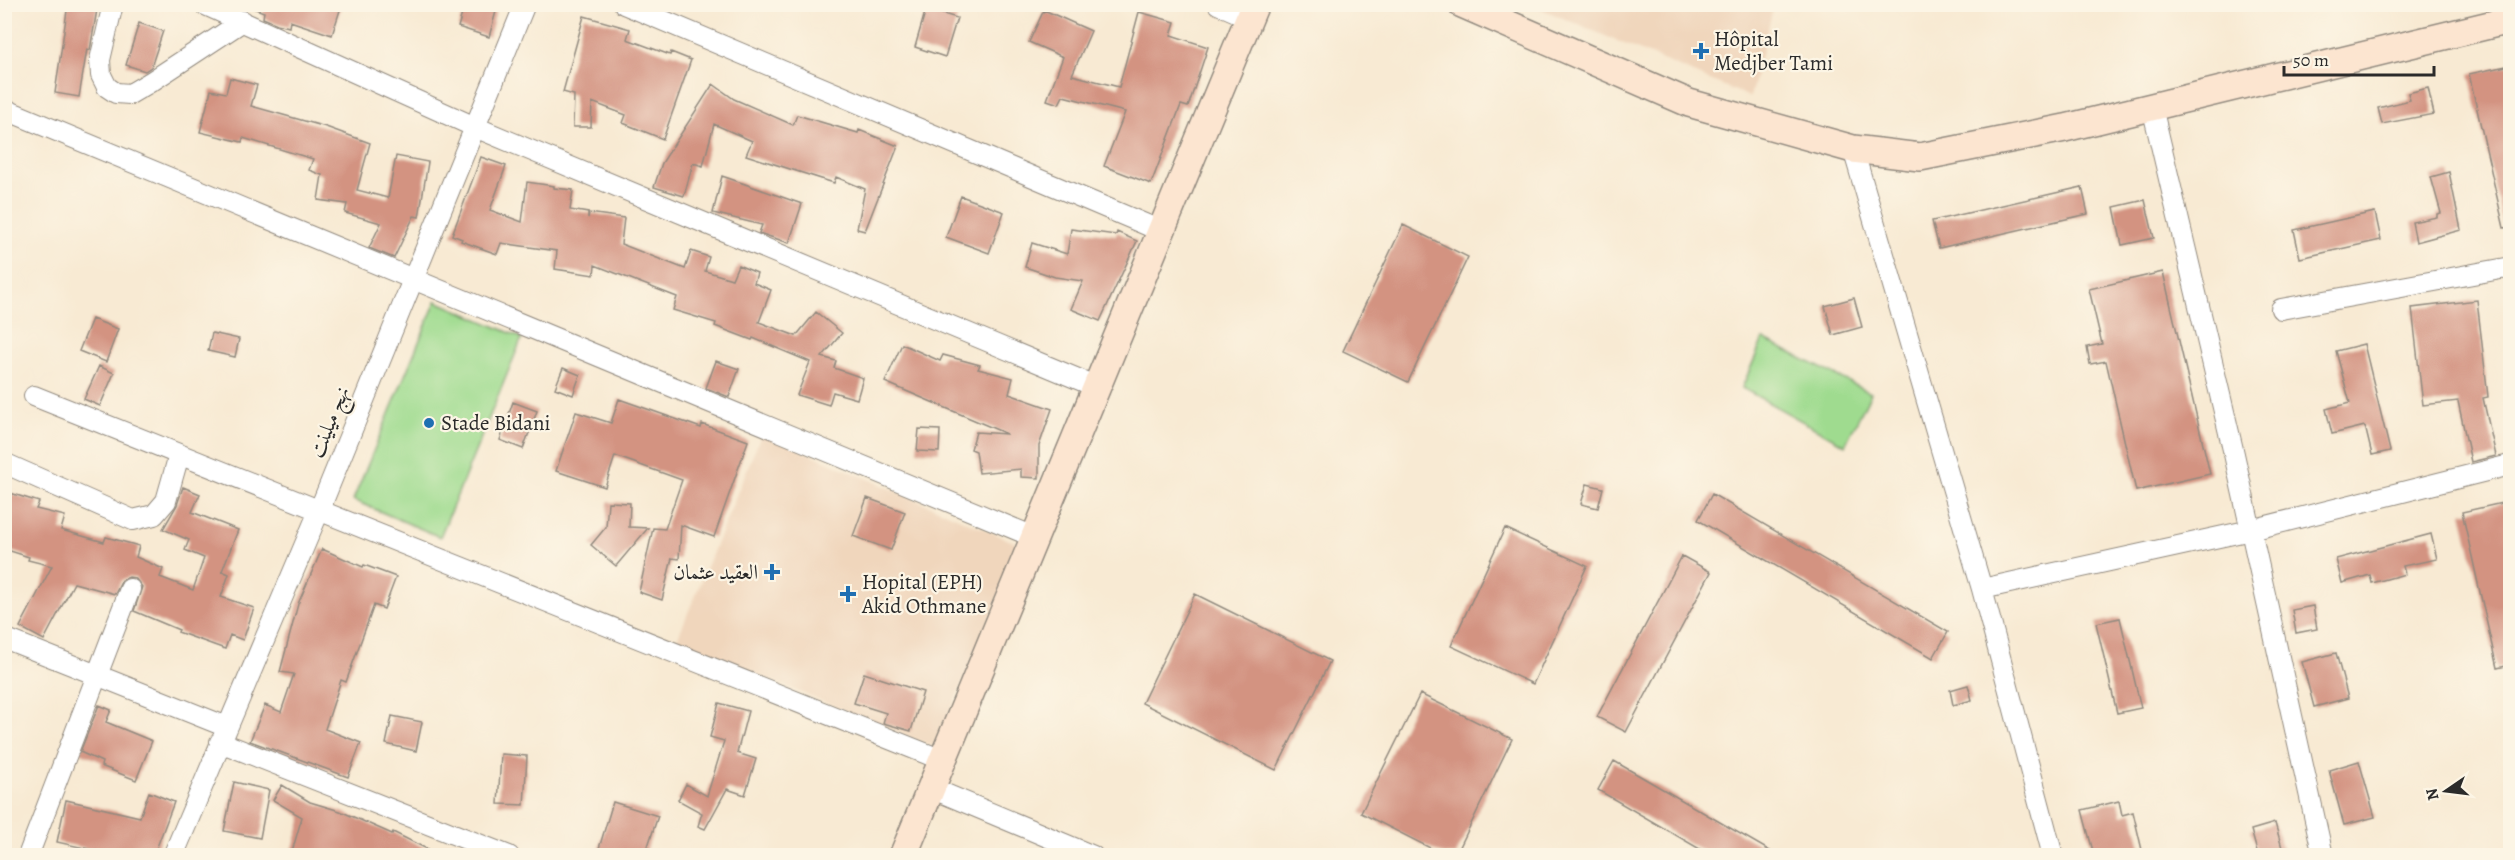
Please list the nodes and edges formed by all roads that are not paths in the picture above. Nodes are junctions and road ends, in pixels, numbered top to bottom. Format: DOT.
graph roads {
  1 [pos="113,4"];
  2 [pos="203,4"];
  3 [pos="525,4"];
  4 [pos="624,4"];
  5 [pos="1218,4"];
  6 [pos="1462,4"];
  7 [pos="1252,11"];
  8 [pos="2511,20"];
  9 [pos="243,21"];
  10 [pos="2152,107"];
  11 [pos="4,109"];
  12 [pos="475,127"];
  13 [pos="1853,149"];
  14 [pos="1161,231"];
  15 [pos="2511,271"];
  16 [pos="413,279"];
  17 [pos="2281,309"];
  18 [pos="1097,387"];
  19 [pos="34,396"];
  20 [pos="179,455"];
  21 [pos="4,463"];
  22 [pos="2511,465"];
  23 [pos="319,511"];
  24 [pos="2251,530"];
  25 [pos="1034,537"];
  26 [pos="130,589"];
  27 [pos="1982,589"];
  28 [pos="4,638"];
  29 [pos="97,674"];
  30 [pos="223,735"];
  31 [pos="942,760"];
  32 [pos="931,788"];
  33 [pos="485,851"];
  34 [pos="28,855"];
  35 [pos="173,855"];
  36 [pos="509,855"];
  37 [pos="903,855"];
  38 [pos="1093,855"];
  39 [pos="2054,855"];
  40 [pos="2323,855"];
  1 -- 9 [label="street"];
  2 -- 9 [label="street"];
  3 -- 12 [label="street, نهج ميلينت"];
  4 -- 14 [label="street"];
  5 -- 7 [label="street"];
  6 -- 13 [label="main road"];
  7 -- 14 [label="main road"];
  8 -- 10 [label="main road"];
  9 -- 12 [label="street"];
  10 -- 13 [label="main road"];
  10 -- 24 [label="street"];
  11 -- 16 [label="street"];
  12 -- 16 [label="street, نهج ميلينت"];
  12 -- 18 [label="street"];
  13 -- 27 [label="street"];
  14 -- 18 [label="main road"];
  15 -- 17 [label="street"];
  16 -- 23 [label="street, نهج ميلينت"];
  16 -- 25 [label="street"];
  18 -- 25 [label="main road"];
  19 -- 20 [label="street"];
  20 -- 21 [label="street"];
  20 -- 23 [label="street"];
  22 -- 24 [label="street"];
  23 -- 30 [label="street, نهج ميلينت"];
  23 -- 31 [label="street"];
  24 -- 27 [label="street"];
  24 -- 40 [label="street"];
  25 -- 31 [label="main road"];
  26 -- 29 [label="street"];
  27 -- 39 [label="street"];
  28 -- 29 [label="street"];
  29 -- 30 [label="street"];
  29 -- 34 [label="street"];
  30 -- 33 [label="street"];
  30 -- 35 [label="street, نهج ميلينت"];
  31 -- 32 [label="main road"];
  32 -- 37 [label="main road"];
  32 -- 38 [label="street"];
  33 -- 36 [label="street"];
}
